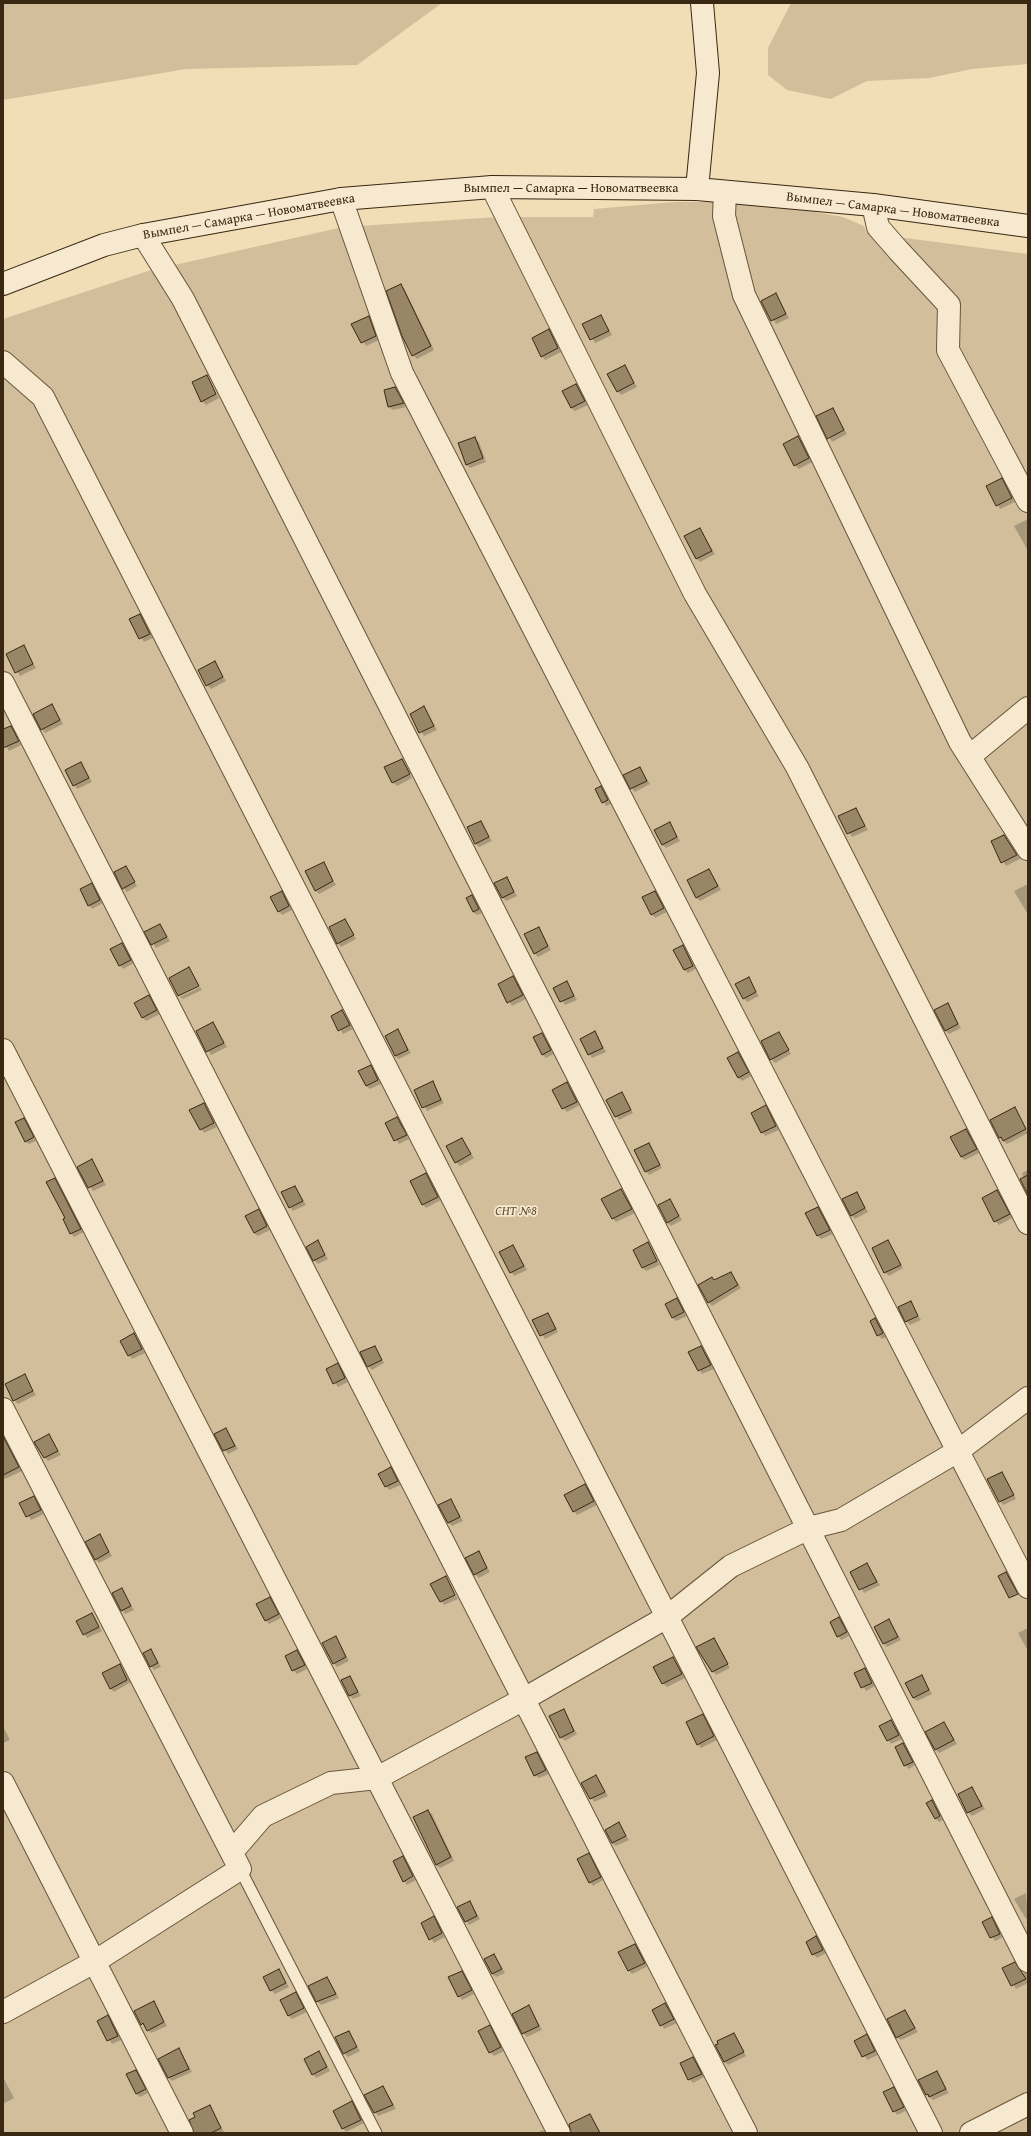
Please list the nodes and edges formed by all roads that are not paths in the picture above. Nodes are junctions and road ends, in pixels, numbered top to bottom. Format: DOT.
graph roads {
  1 [pos="702,3"];
  2 [pos="492,187"];
  3 [pos="697,189"];
  4 [pos="725,192"];
  5 [pos="341,199"];
  6 [pos="873,206"];
  7 [pos="1028,226"];
  8 [pos="143,234"];
  9 [pos="3,284"];
  10 [pos="3,362"];
  11 [pos="1028,501"];
  12 [pos="3,683"];
  13 [pos="1028,708"];
  14 [pos="970,756"];
  15 [pos="1028,848"];
  16 [pos="3,1050"];
  17 [pos="1028,1224"];
  18 [pos="1028,1398"];
  19 [pos="3,1409"];
  20 [pos="958,1451"];
  21 [pos="809,1528"];
  22 [pos="1028,1587"];
  23 [pos="667,1617"];
  24 [pos="524,1699"];
  25 [pos="377,1778"];
  26 [pos="3,1783"];
  27 [pos="236,1860"];
  28 [pos="1028,1961"];
  29 [pos="94,1962"];
  30 [pos="3,2012"];
  31 [pos="1028,2104"];
  32 [pos="975,2132"];
  33 [pos="182,2133"];
  34 [pos="376,2133"];
  35 [pos="559,2133"];
  36 [pos="746,2133"];
  37 [pos="931,2133"];
  1 -- 3 [label="street"];
  2 -- 3 [label="street, Вымпел — Самарка — Новоматвеевка"];
  2 -- 5 [label="street, Вымпел — Самарка — Новоматвеевка"];
  2 -- 17 [label="street"];
  3 -- 4 [label="street, Вымпел — Самарка — Новоматвеевка"];
  4 -- 6 [label="street, Вымпел — Самарка — Новоматвеевка"];
  4 -- 14 [label="street"];
  5 -- 8 [label="street, Вымпел — Самарка — Новоматвеевка"];
  5 -- 20 [label="street"];
  6 -- 7 [label="street, Вымпел — Самарка — Новоматвеевка"];
  6 -- 11 [label="street"];
  8 -- 9 [label="street, Вымпел — Самарка — Новоматвеевка"];
  8 -- 21 [label="street"];
  10 -- 23 [label="street"];
  12 -- 24 [label="street"];
  13 -- 14 [label="street"];
  14 -- 15 [label="street"];
  16 -- 25 [label="street"];
  18 -- 20 [label="street"];
  19 -- 27 [label="street"];
  20 -- 21 [label="street"];
  20 -- 22 [label="street"];
  21 -- 23 [label="street"];
  21 -- 28 [label="street"];
  23 -- 24 [label="street"];
  23 -- 37 [label="street"];
  24 -- 25 [label="street"];
  24 -- 36 [label="street"];
  25 -- 27 [label="street"];
  25 -- 35 [label="street"];
  26 -- 29 [label="street"];
  27 -- 29 [label="street"];
  27 -- 34 [label="lane"];
  29 -- 30 [label="street"];
  29 -- 33 [label="street"];
  31 -- 32 [label="street"];
}
